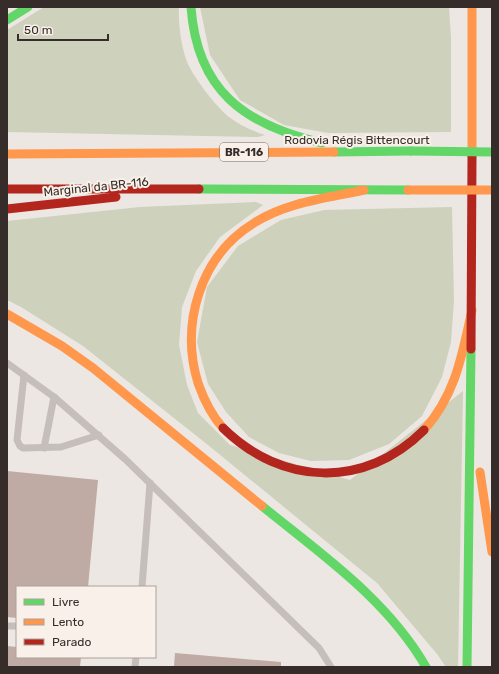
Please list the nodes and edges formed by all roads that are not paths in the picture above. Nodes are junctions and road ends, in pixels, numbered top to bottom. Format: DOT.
graph roads {
  1 [pos="28,7"];
  2 [pos="191,7"];
  3 [pos="466,7"];
  4 [pos="472,7"];
  5 [pos="7,20"];
  6 [pos="472,30"];
  7 [pos="7,148"];
  8 [pos="360,151"];
  9 [pos="492,152"];
  10 [pos="7,154"];
  11 [pos="78,154"];
  12 [pos="7,189"];
  13 [pos="189,189"];
  14 [pos="364,190"];
  15 [pos="492,190"];
  16 [pos="7,209"];
  17 [pos="472,310"];
  18 [pos="7,314"];
  19 [pos="7,363"];
  20 [pos="24,375"];
  21 [pos="54,397"];
  22 [pos="470,408"];
  23 [pos="99,435"];
  24 [pos="44,448"];
  25 [pos="150,483"];
  26 [pos="492,552"];
  27 [pos="142,586"];
  28 [pos="331,667"];
  29 [pos="426,667"];
  30 [pos="467,667"];
  1 -- 5 [label="main road"];
  2 -- 8 [label="main road"];
  3 -- 6 [label="main road"];
  4 -- 6 [label="main road"];
  6 -- 17 [label="main road"];
  7 -- 11 [label="main road"];
  8 -- 9 [label="main road, Rodovia Régis Bittencourt / BR-116, bridge"];
  8 -- 11 [label="main road, Rodovia Régis Bittencourt / BR-116"];
  10 -- 11 [label="main road, Rodovia Régis Bittencourt / BR-116"];
  12 -- 13 [label="main road"];
  13 -- 14 [label="main road"];
  13 -- 16 [label="main road, Marginal da BR-116"];
  14 -- 15 [label="main road, bridge"];
  14 -- 17 [label="main road"];
  17 -- 22 [label="main road"];
  18 -- 29 [label="main road"];
  19 -- 20 [label="lane"];
  20 -- 21 [label="lane"];
  20 -- 24 [label="lane"];
  21 -- 23 [label="lane"];
  21 -- 24 [label="lane"];
  22 -- 26 [label="main road"];
  22 -- 30 [label="main road"];
  23 -- 24 [label="lane"];
  23 -- 25 [label="lane"];
  25 -- 27 [label="lane"];
  25 -- 28 [label="lane"];
}
